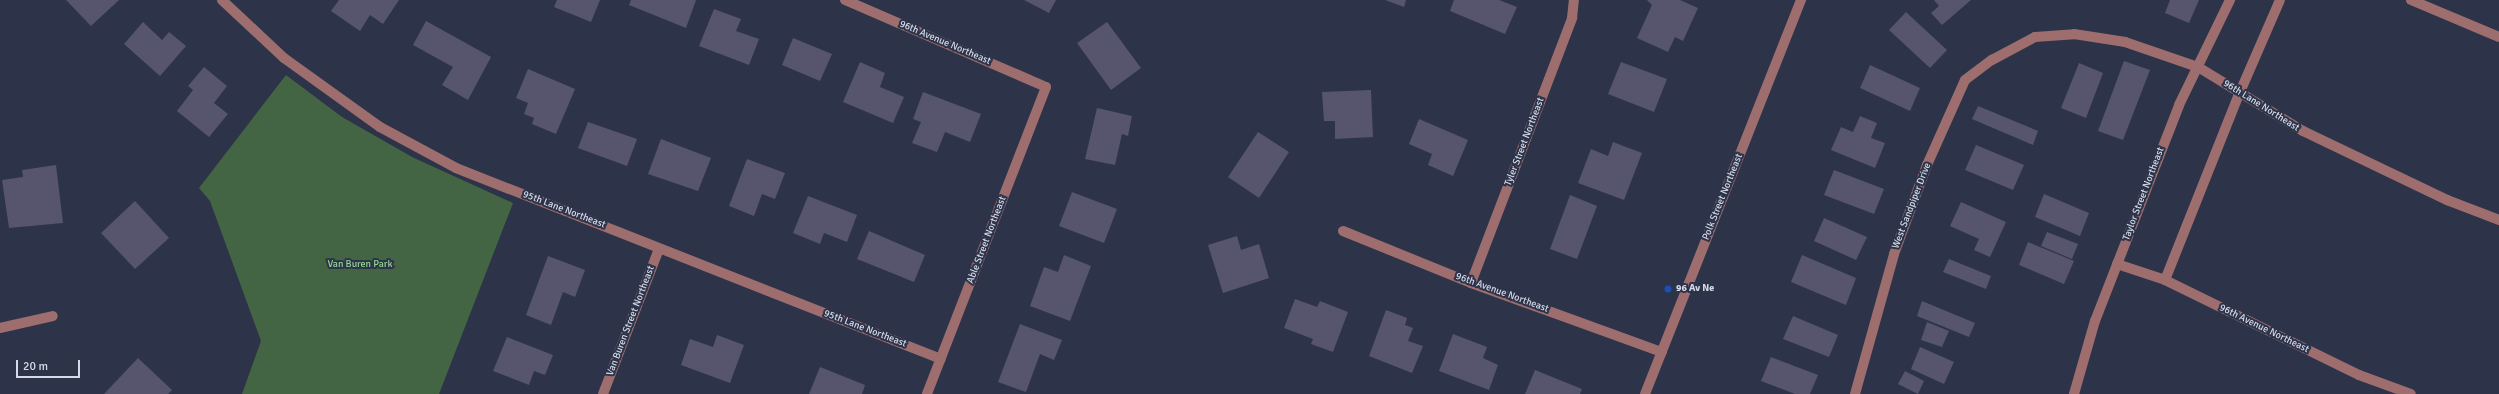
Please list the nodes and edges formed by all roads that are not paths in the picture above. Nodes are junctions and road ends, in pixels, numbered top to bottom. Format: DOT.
graph roads {
  1 [pos="222,0"];
  2 [pos="845,0"];
  3 [pos="1574,0"];
  4 [pos="1801,0"];
  5 [pos="2230,0"];
  6 [pos="2280,0"];
  7 [pos="2411,0"];
  8 [pos="2434,4"];
  9 [pos="2499,37"];
  10 [pos="2015,48"];
  11 [pos="2198,67"];
  12 [pos="1046,86"];
  13 [pos="2240,92"];
  14 [pos="2499,220"];
  15 [pos="1343,231"];
  16 [pos="659,249"];
  17 [pos="2117,264"];
  18 [pos="2165,280"];
  19 [pos="1471,283"];
  20 [pos="53,316"];
  21 [pos="0,328"];
  22 [pos="1662,352"];
  23 [pos="941,359"];
  24 [pos="602,394"];
  25 [pos="927,394"];
  26 [pos="1645,394"];
  27 [pos="1855,394"];
  28 [pos="2074,394"];
  29 [pos="2411,394"];
  1 -- 16 [label="street, 95th Lane Northeast"];
  2 -- 12 [label="street, 96th Avenue Northeast"];
  3 -- 19 [label="street, Tyler Street Northeast"];
  4 -- 22 [label="street, Polk Street Northeast"];
  5 -- 11 [label="street, Taylor Street Northeast"];
  6 -- 13 [label="street"];
  7 -- 8 [label="street"];
  8 -- 9 [label="street"];
  10 -- 11 [label="street, 96th Lane Northeast"];
  10 -- 27 [label="street, West Sandpiper Drive"];
  11 -- 13 [label="street, 96th Lane Northeast"];
  11 -- 17 [label="street, Taylor Street Northeast"];
  12 -- 23 [label="street, Able Street Northeast"];
  13 -- 14 [label="street, 96th Lane Northeast"];
  13 -- 18 [label="street"];
  15 -- 19 [label="street, 96th Avenue Northeast"];
  16 -- 23 [label="street, 95th Lane Northeast"];
  16 -- 24 [label="street, Van Buren Street Northeast"];
  17 -- 18 [label="street, 96th Avenue Northeast"];
  17 -- 28 [label="street, Taylor Street Northeast"];
  18 -- 29 [label="street, 96th Avenue Northeast"];
  19 -- 22 [label="street, 96th Avenue Northeast"];
  20 -- 21 [label="street"];
  22 -- 26 [label="street, Polk Street Northeast"];
  23 -- 25 [label="street, Able Street Northeast"];
}
